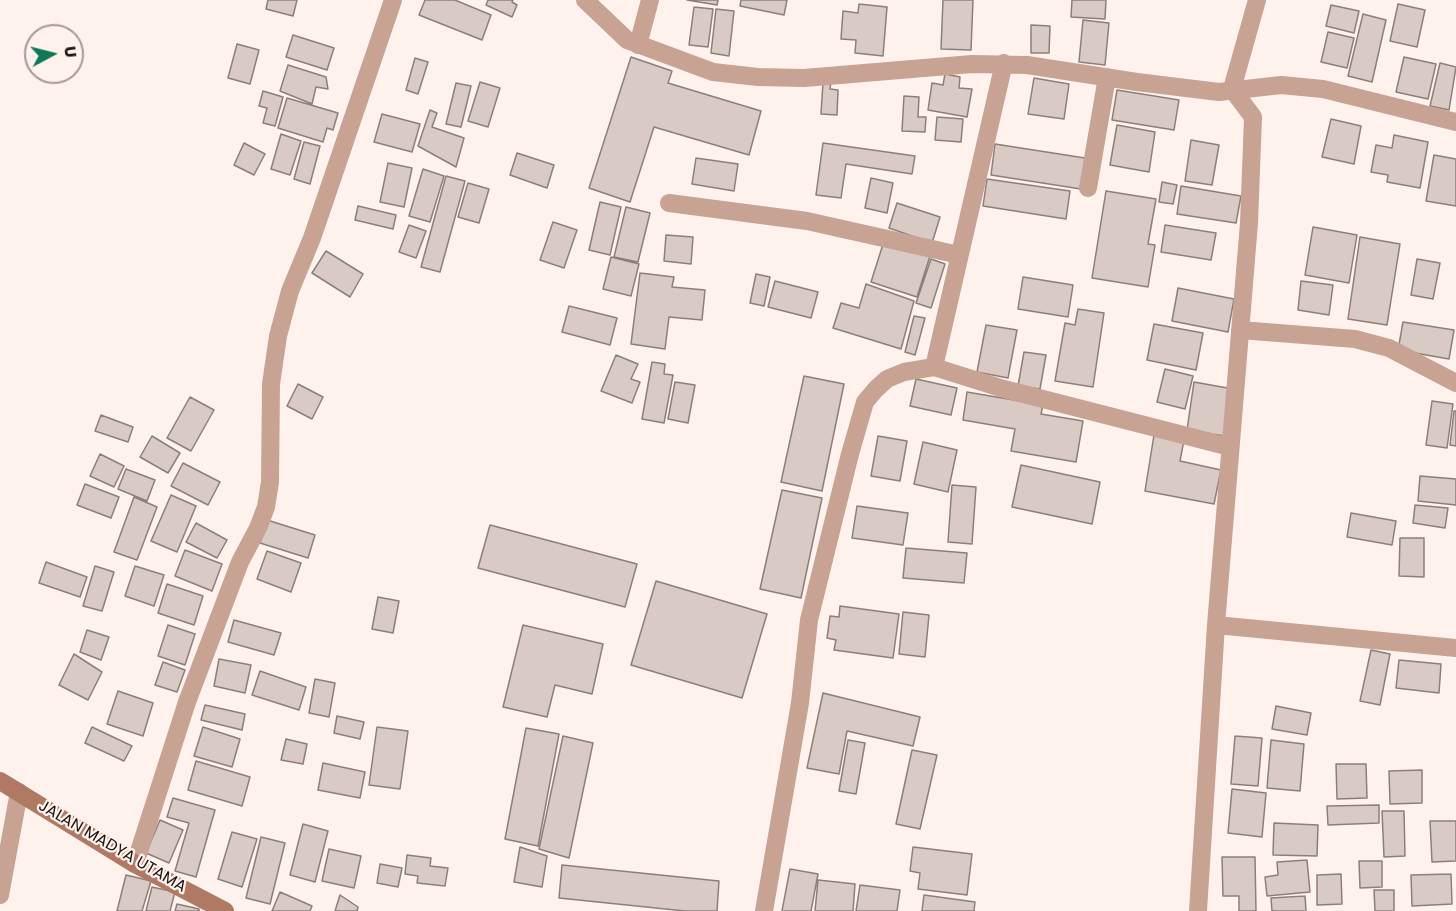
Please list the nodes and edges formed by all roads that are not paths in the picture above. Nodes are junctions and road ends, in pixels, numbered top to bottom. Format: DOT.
graph roads {
  1 [pos="393,0"];
  2 [pos="585,0"];
  3 [pos="650,0"];
  4 [pos="1257,0"];
  5 [pos="638,45"];
  6 [pos="1004,63"];
  7 [pos="1107,77"];
  8 [pos="1232,89"];
  9 [pos="1456,122"];
  10 [pos="1088,188"];
  11 [pos="669,203"];
  12 [pos="959,255"];
  13 [pos="1240,330"];
  14 [pos="934,367"];
  15 [pos="1456,383"];
  16 [pos="1230,447"];
  17 [pos="1216,625"];
  18 [pos="1456,648"];
  19 [pos="0,781"];
  20 [pos="19,792"];
  21 [pos="135,864"];
  22 [pos="0,895"];
  23 [pos="225,911"];
  24 [pos="764,911"];
  25 [pos="1198,911"];
  1 -- 21 [label="street"];
  2 -- 5 [label="street"];
  3 -- 5 [label="street"];
  4 -- 8 [label="street"];
  5 -- 6 [label="street"];
  6 -- 7 [label="street"];
  6 -- 12 [label="street"];
  7 -- 8 [label="street"];
  7 -- 10 [label="street"];
  8 -- 9 [label="street"];
  8 -- 13 [label="street"];
  11 -- 12 [label="street"];
  12 -- 14 [label="street"];
  13 -- 15 [label="street"];
  13 -- 16 [label="street"];
  14 -- 16 [label="street"];
  14 -- 24 [label="street"];
  16 -- 17 [label="street"];
  17 -- 18 [label="street"];
  17 -- 25 [label="street"];
  19 -- 20 [label="street, JALAN MADYA UTAMA"];
  20 -- 21 [label="street, JALAN MADYA UTAMA"];
  20 -- 22 [label="street"];
  21 -- 23 [label="street, JALAN MADYA UTAMA"];
}
